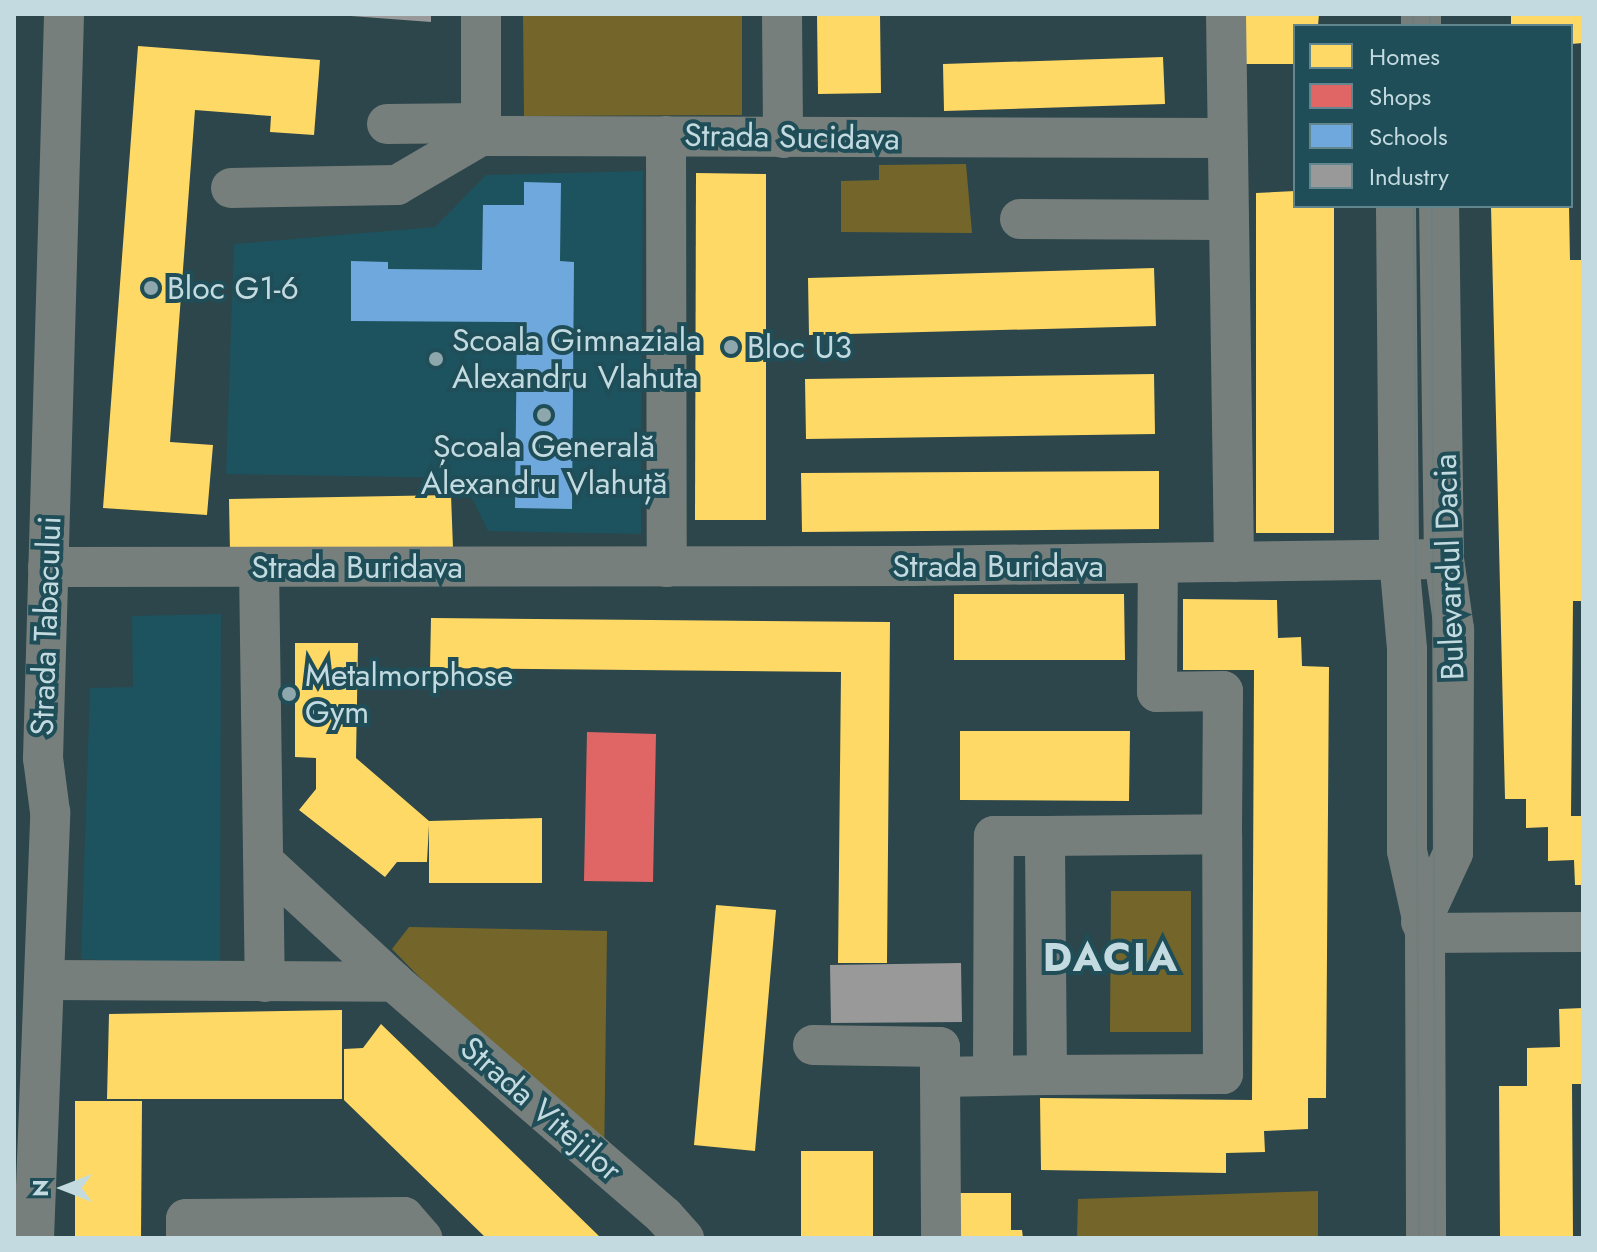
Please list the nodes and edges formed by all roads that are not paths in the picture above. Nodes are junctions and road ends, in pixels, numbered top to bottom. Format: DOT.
graph roads {
  1 [pos="64,14"];
  2 [pos="481,14"];
  3 [pos="782,14"];
  4 [pos="1226,14"];
  5 [pos="387,124"];
  6 [pos="481,130"];
  7 [pos="666,136"];
  8 [pos="783,138"];
  9 [pos="1226,138"];
  10 [pos="231,188"];
  11 [pos="1396,208"];
  12 [pos="1439,208"];
  13 [pos="1020,219"];
  14 [pos="1228,220"];
  15 [pos="1399,559"];
  16 [pos="1444,559"];
  17 [pos="1234,562"];
  18 [pos="1158,564"];
  19 [pos="48,567"];
  20 [pos="259,567"];
  21 [pos="667,567"];
  22 [pos="32,813"];
  23 [pos="1222,834"];
  24 [pos="1045,836"];
  25 [pos="264,862"];
  26 [pos="1423,928"];
  27 [pos="1583,932"];
  28 [pos="45,980"];
  29 [pos="265,982"];
  30 [pos="394,982"];
  31 [pos="813,1045"];
  32 [pos="1047,1075"];
  33 [pos="993,1076"];
  34 [pos="940,1077"];
  35 [pos="34,1238"];
  36 [pos="186,1238"];
  37 [pos="422,1238"];
  38 [pos="684,1238"];
  39 [pos="941,1238"];
  40 [pos="1426,1238"];
  1 -- 19 [label="street, Strada Tabacului"];
  2 -- 6 [label="street"];
  3 -- 8 [label="street"];
  4 -- 9 [label="street"];
  5 -- 6 [label="street, Strada Sucidava"];
  6 -- 7 [label="street, Strada Sucidava"];
  6 -- 10 [label="street"];
  7 -- 8 [label="street, Strada Sucidava"];
  7 -- 21 [label="street"];
  8 -- 9 [label="street, Strada Sucidava"];
  9 -- 14 [label="street"];
  11 -- 15 [label="street, Bulevardul Dacia"];
  12 -- 16 [label="street, Bulevardul Dacia"];
  13 -- 14 [label="street"];
  14 -- 17 [label="street"];
  15 -- 16 [label="street, Strada Buridava"];
  15 -- 17 [label="street, Strada Buridava"];
  15 -- 26 [label="street, Bulevardul Dacia"];
  16 -- 26 [label="street, Bulevardul Dacia"];
  17 -- 18 [label="street, Strada Buridava"];
  18 -- 21 [label="street, Strada Buridava"];
  18 -- 23 [label="street"];
  19 -- 20 [label="street, Strada Buridava"];
  19 -- 22 [label="street, Strada Tabacului"];
  20 -- 21 [label="street, Strada Buridava"];
  20 -- 25 [label="street"];
  22 -- 28 [label="street, Strada Tabacului"];
  23 -- 24 [label="street"];
  23 -- 32 [label="street"];
  24 -- 32 [label="street"];
  24 -- 33 [label="street"];
  25 -- 29 [label="street"];
  25 -- 30 [label="street, Strada Vitejilor"];
  26 -- 27 [label="street"];
  26 -- 40 [label="street, Bulevardul Dacia"];
  28 -- 29 [label="street"];
  28 -- 35 [label="street, Strada Tabacului"];
  29 -- 30 [label="street"];
  30 -- 38 [label="street, Strada Vitejilor"];
  31 -- 34 [label="street"];
  32 -- 33 [label="street"];
  33 -- 34 [label="street"];
  34 -- 39 [label="street"];
  36 -- 37 [label="street"];
}
